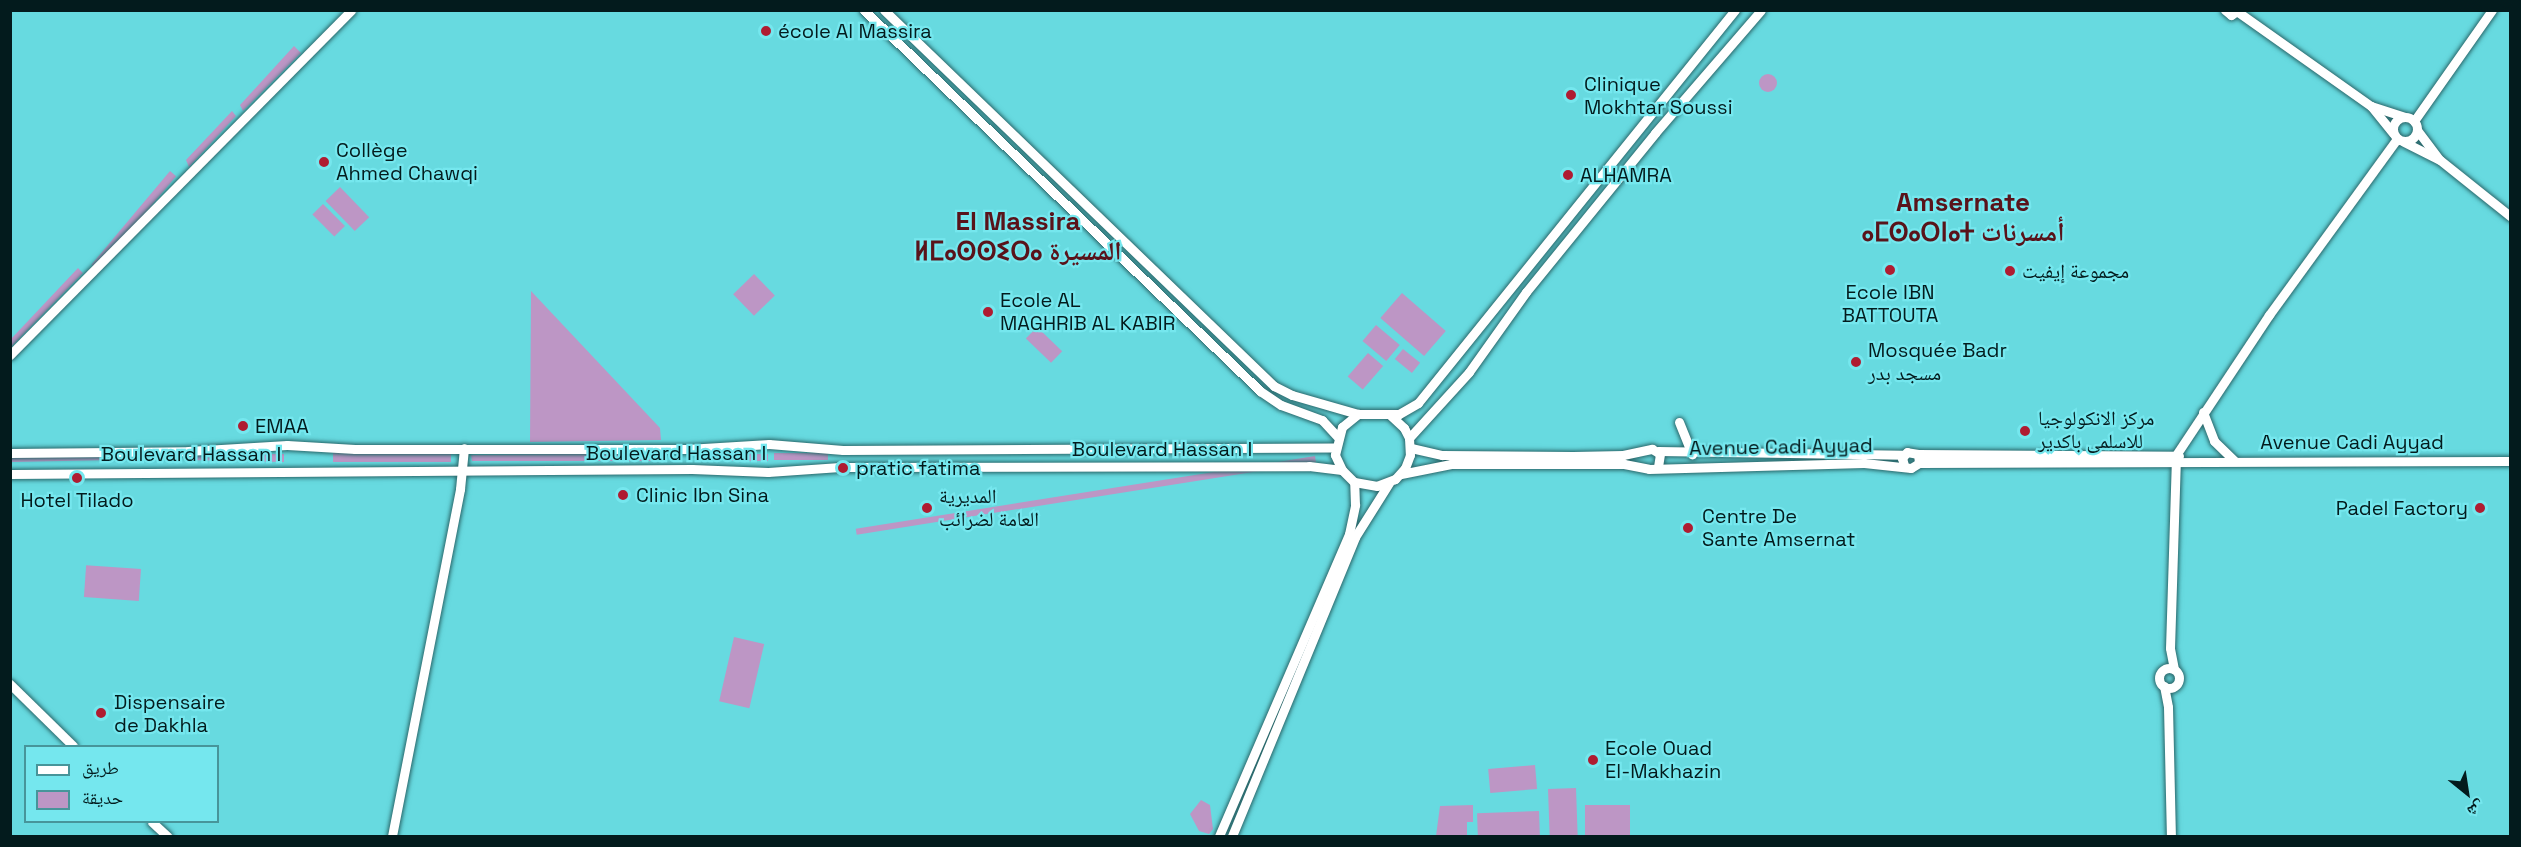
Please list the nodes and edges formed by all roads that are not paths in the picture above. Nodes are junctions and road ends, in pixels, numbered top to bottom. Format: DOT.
graph roads {
  1 [pos="351,10"];
  2 [pos="864,10"];
  3 [pos="884,10"];
  4 [pos="1736,10"];
  5 [pos="1761,10"];
  6 [pos="2225,10"];
  7 [pos="2492,10"];
  8 [pos="2239,11"];
  9 [pos="2371,106"];
  10 [pos="2404,117"];
  11 [pos="2416,125"];
  12 [pos="2398,138"];
  13 [pos="2440,160"];
  14 [pos="2511,216"];
  15 [pos="10,355"];
  16 [pos="2202,412"];
  17 [pos="1358,414"];
  18 [pos="1389,414"];
  19 [pos="1679,422"];
  20 [pos="1337,436"];
  21 [pos="1410,443"];
  22 [pos="1335,447"];
  23 [pos="464,448"];
  24 [pos="1643,452"];
  25 [pos="1658,452"];
  26 [pos="10,453"];
  27 [pos="1692,454"];
  28 [pos="1919,459"];
  29 [pos="2175,459"];
  30 [pos="1904,460"];
  31 [pos="2234,460"];
  32 [pos="2511,461"];
  33 [pos="1643,466"];
  34 [pos="1658,466"];
  35 [pos="462,470"];
  36 [pos="1342,470"];
  37 [pos="10,474"];
  38 [pos="1401,474"];
  39 [pos="1354,482"];
  40 [pos="1389,483"];
  41 [pos="2170,648"];
  42 [pos="2163,669"];
  43 [pos="2174,669"];
  44 [pos="10,684"];
  45 [pos="2175,685"];
  46 [pos="2164,686"];
  47 [pos="2168,707"];
  48 [pos="71,745"];
  49 [pos="153,823"];
  50 [pos="167,837"];
  51 [pos="392,837"];
  52 [pos="1219,837"];
  53 [pos="1232,837"];
  54 [pos="2170,837"];
  1 -- 15 [label="main road"];
  2 -- 20 [label="main road"];
  3 -- 17 [label="main road"];
  4 -- 18 [label="main road"];
  5 -- 21 [label="main road"];
  6 -- 8 [label="main road"];
  7 -- 11 [label="main road"];
  8 -- 9 [label="main road"];
  9 -- 10 [label="main road"];
  9 -- 12 [label="main road"];
  10 -- 11 [label="main road"];
  10 -- 12 [label="main road"];
  11 -- 12 [label="main road"];
  11 -- 13 [label="main road"];
  12 -- 13 [label="main road"];
  12 -- 16 [label="main road"];
  13 -- 14 [label="main road"];
  16 -- 29 [label="main road"];
  16 -- 31 [label="main road"];
  17 -- 18 [label="main road"];
  17 -- 20 [label="main road"];
  18 -- 21 [label="main road"];
  19 -- 27 [label="main road"];
  20 -- 22 [label="main road"];
  21 -- 24 [label="main road"];
  21 -- 38 [label="main road"];
  22 -- 23 [label="main road, Boulevard Hassan I"];
  22 -- 36 [label="main road"];
  23 -- 26 [label="main road, Boulevard Hassan I"];
  23 -- 35 [label="main road"];
  24 -- 25 [label="main road, Avenue Cadi Ayyad"];
  24 -- 33 [label="main road"];
  25 -- 27 [label="main road, Avenue Cadi Ayyad"];
  25 -- 34 [label="main road"];
  27 -- 30 [label="main road, Avenue Cadi Ayyad"];
  28 -- 29 [label="main road, Avenue Cadi Ayyad"];
  28 -- 30 [label="main road"];
  28 -- 30 [label="main road"];
  29 -- 31 [label="main road, Avenue Cadi Ayyad"];
  29 -- 41 [label="main road"];
  30 -- 34 [label="main road, Avenue Cadi Ayyad"];
  31 -- 32 [label="main road, Avenue Cadi Ayyad"];
  33 -- 34 [label="main road, Avenue Cadi Ayyad"];
  33 -- 38 [label="main road"];
  35 -- 36 [label="main road, Boulevard Hassan I"];
  35 -- 37 [label="main road, Boulevard Hassan I"];
  35 -- 51 [label="main road"];
  36 -- 39 [label="main road"];
  38 -- 40 [label="main road"];
  39 -- 40 [label="main road"];
  39 -- 52 [label="main road"];
  40 -- 53 [label="main road"];
  41 -- 42 [label="main road"];
  41 -- 43 [label="main road"];
  42 -- 43 [label="main road"];
  42 -- 46 [label="main road"];
  43 -- 45 [label="main road"];
  44 -- 48 [label="main road"];
  45 -- 46 [label="main road"];
  45 -- 47 [label="main road"];
  46 -- 47 [label="main road"];
  47 -- 54 [label="main road"];
  49 -- 50 [label="main road"];
}
